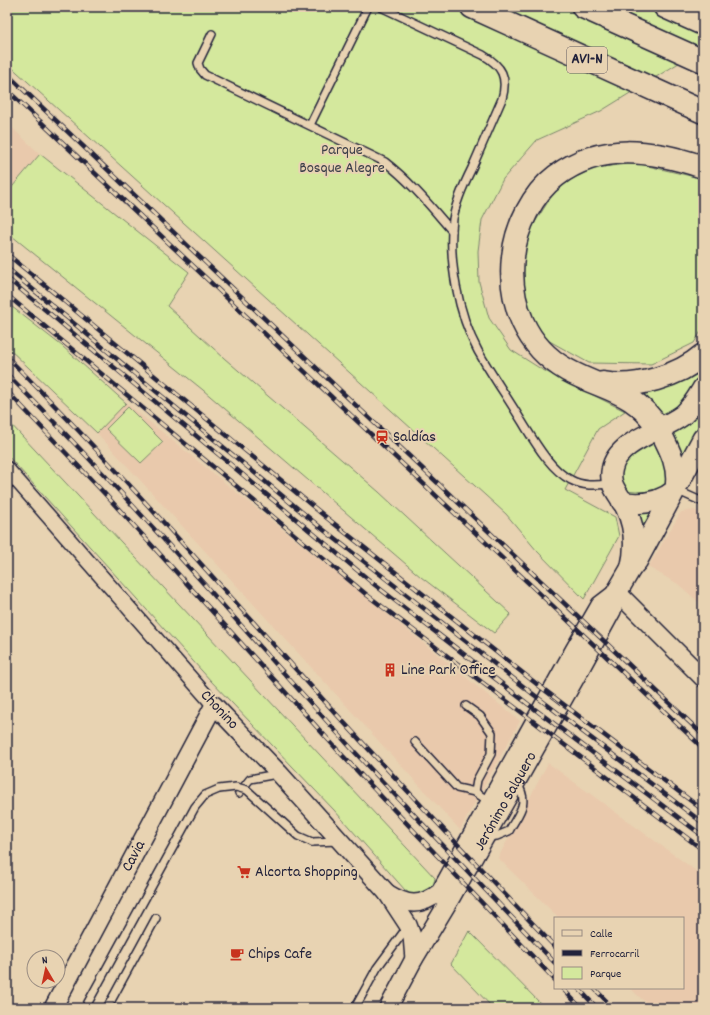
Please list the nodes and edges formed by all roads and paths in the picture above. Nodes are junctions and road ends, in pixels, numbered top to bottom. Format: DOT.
graph roads {
  1 [pos="368,7"];
  2 [pos="381,7"];
  3 [pos="472,7"];
  4 [pos="583,7"];
  5 [pos="665,7"];
  6 [pos="703,24"];
  7 [pos="212,34"];
  8 [pos="703,62"];
  9 [pos="703,112"];
  10 [pos="310,125"];
  11 [pos="703,167"];
  12 [pos="452,231"];
  13 [pos="703,355"];
  14 [pos="590,380"];
  15 [pos="703,388"];
  16 [pos="659,429"];
  17 [pos="703,438"];
  18 [pos="7,469"];
  19 [pos="612,484"];
  20 [pos="675,490"];
  21 [pos="622,502"];
  22 [pos="703,502"];
  23 [pos="631,568"];
  24 [pos="617,592"];
  25 [pos="703,678"];
  26 [pos="214,705"];
  27 [pos="466,706"];
  28 [pos="415,742"];
  29 [pos="279,773"];
  30 [pos="516,780"];
  31 [pos="475,792"];
  32 [pos="239,793"];
  33 [pos="495,806"];
  34 [pos="484,837"];
  35 [pos="341,841"];
  36 [pos="387,893"];
  37 [pos="156,918"];
  38 [pos="408,925"];
  39 [pos="414,959"];
  40 [pos="53,1008"];
  41 [pos="85,1008"];
  42 [pos="107,1008"];
  43 [pos="355,1008"];
  44 [pos="388,1008"];
  1 -- 10 [label="lane"];
  2 -- 12 [label="lane"];
  3 -- 9 [label="highway, AV1-N"];
  4 -- 8 [label="highway"];
  5 -- 6 [label="highway"];
  7 -- 10 [label="lane"];
  10 -- 12 [label="lane"];
  11 -- 14 [label="highway"];
  12 -- 19 [label="lane"];
  13 -- 14 [label="highway"];
  14 -- 16 [label="highway"];
  15 -- 16 [label="main road"];
  16 -- 19 [label="main road"];
  16 -- 20 [label="main road"];
  17 -- 20 [label="main road, Jerónimo Salguero"];
  18 -- 26 [label="street, Chonino"];
  19 -- 21 [label="main road, Jerónimo Salguero"];
  20 -- 21 [label="main road"];
  20 -- 22 [label="lane"];
  20 -- 23 [label="main road, Jerónimo Salguero"];
  21 -- 23 [label="main road, Jerónimo Salguero"];
  23 -- 24 [label="main road, Jerónimo Salguero"];
  24 -- 25 [label="street"];
  24 -- 30 [label="street, Jerónimo Salguero"];
  24 -- 33 [label="street, Jerónimo Salguero"];
  26 -- 29 [label="street, Chonino"];
  26 -- 40 [label="street, Cavia"];
  27 -- 31 [label="lane"];
  28 -- 31 [label="lane"];
  29 -- 32 [label="lane"];
  29 -- 35 [label="street, Chonino"];
  30 -- 33 [label="street, Jerónimo Salguero"];
  30 -- 34 [label="lane"];
  31 -- 33 [label="lane"];
  33 -- 34 [label="street, Jerónimo Salguero"];
  33 -- 36 [label="street, Jerónimo Salguero"];
  34 -- 39 [label="street, Jerónimo Salguero"];
  35 -- 36 [label="street, Chonino"];
  35 -- 41 [label="lane, bridge"];
  36 -- 38 [label="street, Chonino"];
  37 -- 42 [label="lane"];
  38 -- 39 [label="street, Chonino"];
  38 -- 43 [label="lane"];
  39 -- 44 [label="street, Jerónimo Salguero"];
}
